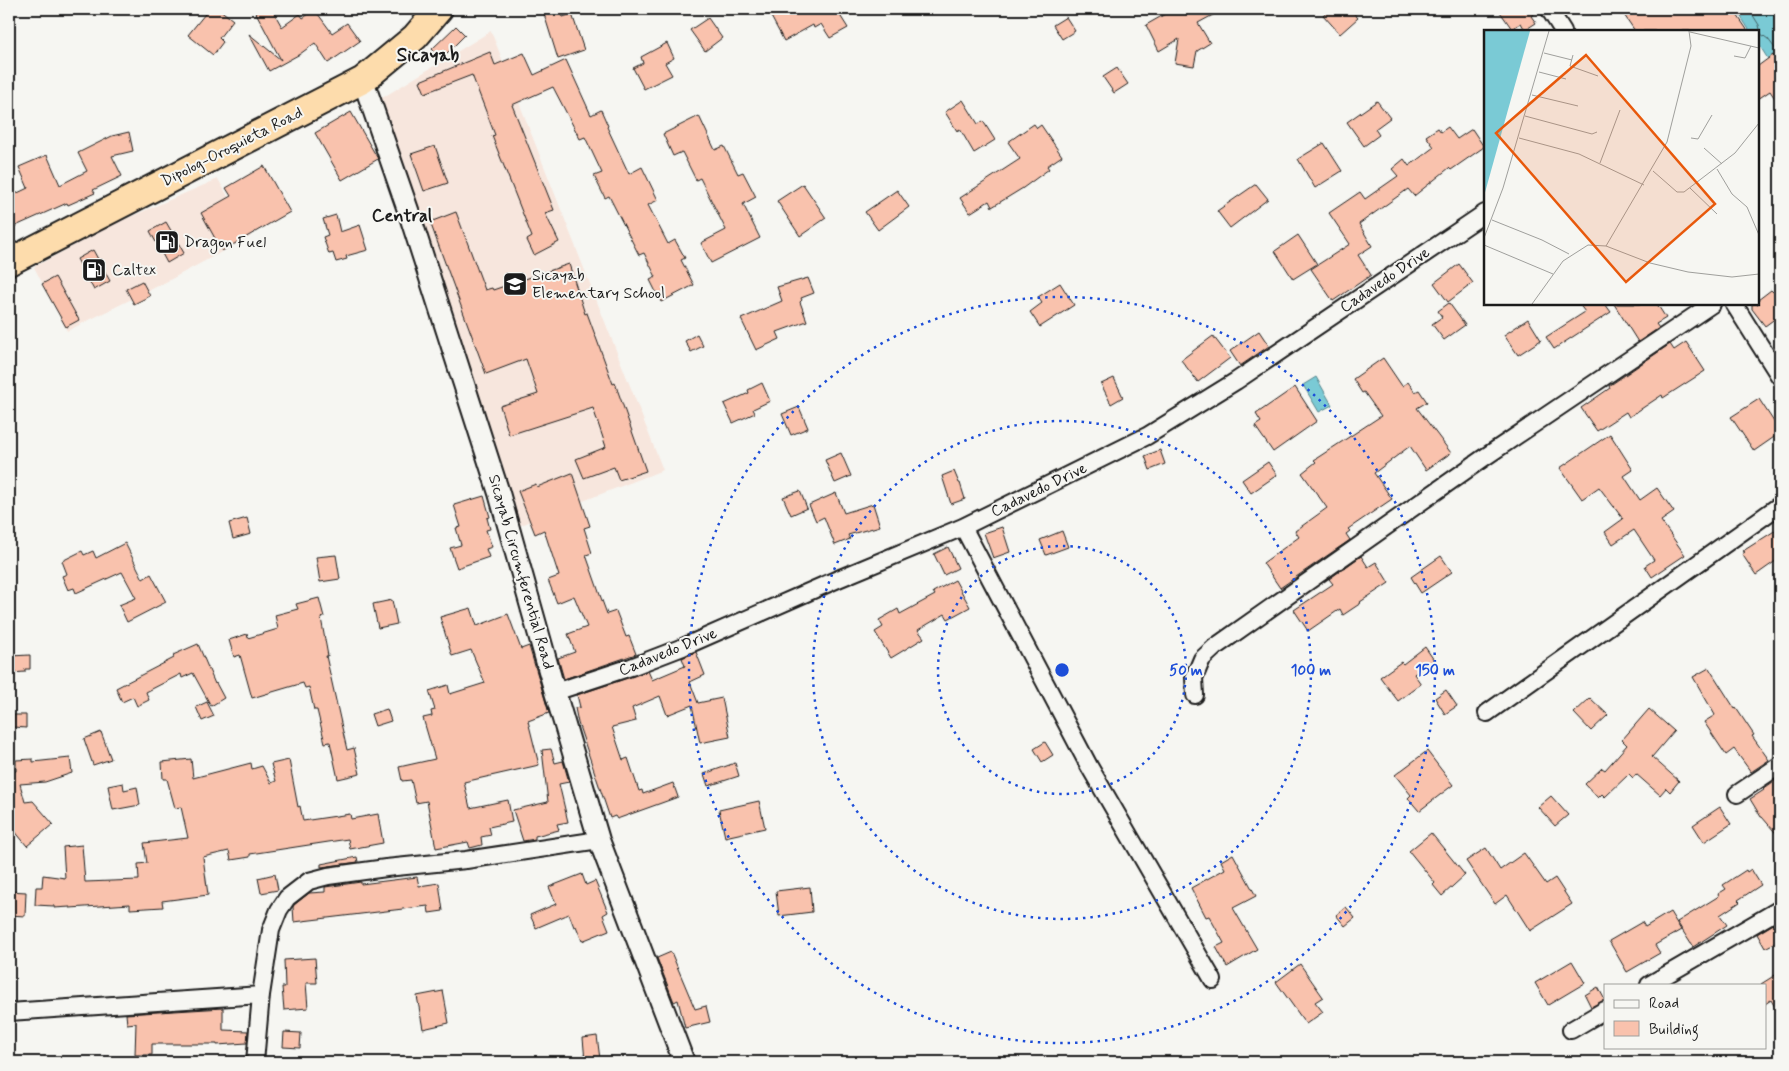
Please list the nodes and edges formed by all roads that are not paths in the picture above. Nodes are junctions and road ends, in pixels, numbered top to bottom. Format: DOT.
graph roads {
  1 [pos="439,9"];
  2 [pos="1549,9"];
  3 [pos="1562,30"];
  4 [pos="363,80"];
  5 [pos="1484,214"];
  6 [pos="9,262"];
  7 [pos="1711,305"];
  8 [pos="1735,305"];
  9 [pos="1780,378"];
  10 [pos="1780,505"];
  11 [pos="963,527"];
  12 [pos="555,692"];
  13 [pos="1195,695"];
  14 [pos="1487,713"];
  15 [pos="1780,765"];
  16 [pos="1737,794"];
  17 [pos="600,840"];
  18 [pos="1780,909"];
  19 [pos="1213,980"];
  20 [pos="1651,984"];
  21 [pos="261,996"];
  22 [pos="1604,1011"];
  23 [pos="9,1012"];
  24 [pos="1571,1030"];
  25 [pos="255,1062"];
  26 [pos="684,1062"];
  1 -- 4 [label="highway, Dipolog-Oroquieta Road"];
  2 -- 3 [label="street"];
  4 -- 6 [label="highway, Dipolog-Oroquieta Road"];
  4 -- 12 [label="street, Sicayab Circumferential Road"];
  5 -- 11 [label="street, Cadavedo Drive"];
  7 -- 13 [label="street"];
  8 -- 9 [label="street"];
  10 -- 14 [label="street"];
  11 -- 12 [label="street, Cadavedo Drive"];
  11 -- 19 [label="street"];
  12 -- 17 [label="street, Sicayab Circumferential Road"];
  15 -- 16 [label="street"];
  17 -- 21 [label="street"];
  17 -- 26 [label="street, Sicayab Circumferential Road"];
  18 -- 20 [label="street"];
  21 -- 23 [label="street"];
  21 -- 25 [label="street"];
  22 -- 24 [label="street"];
}
